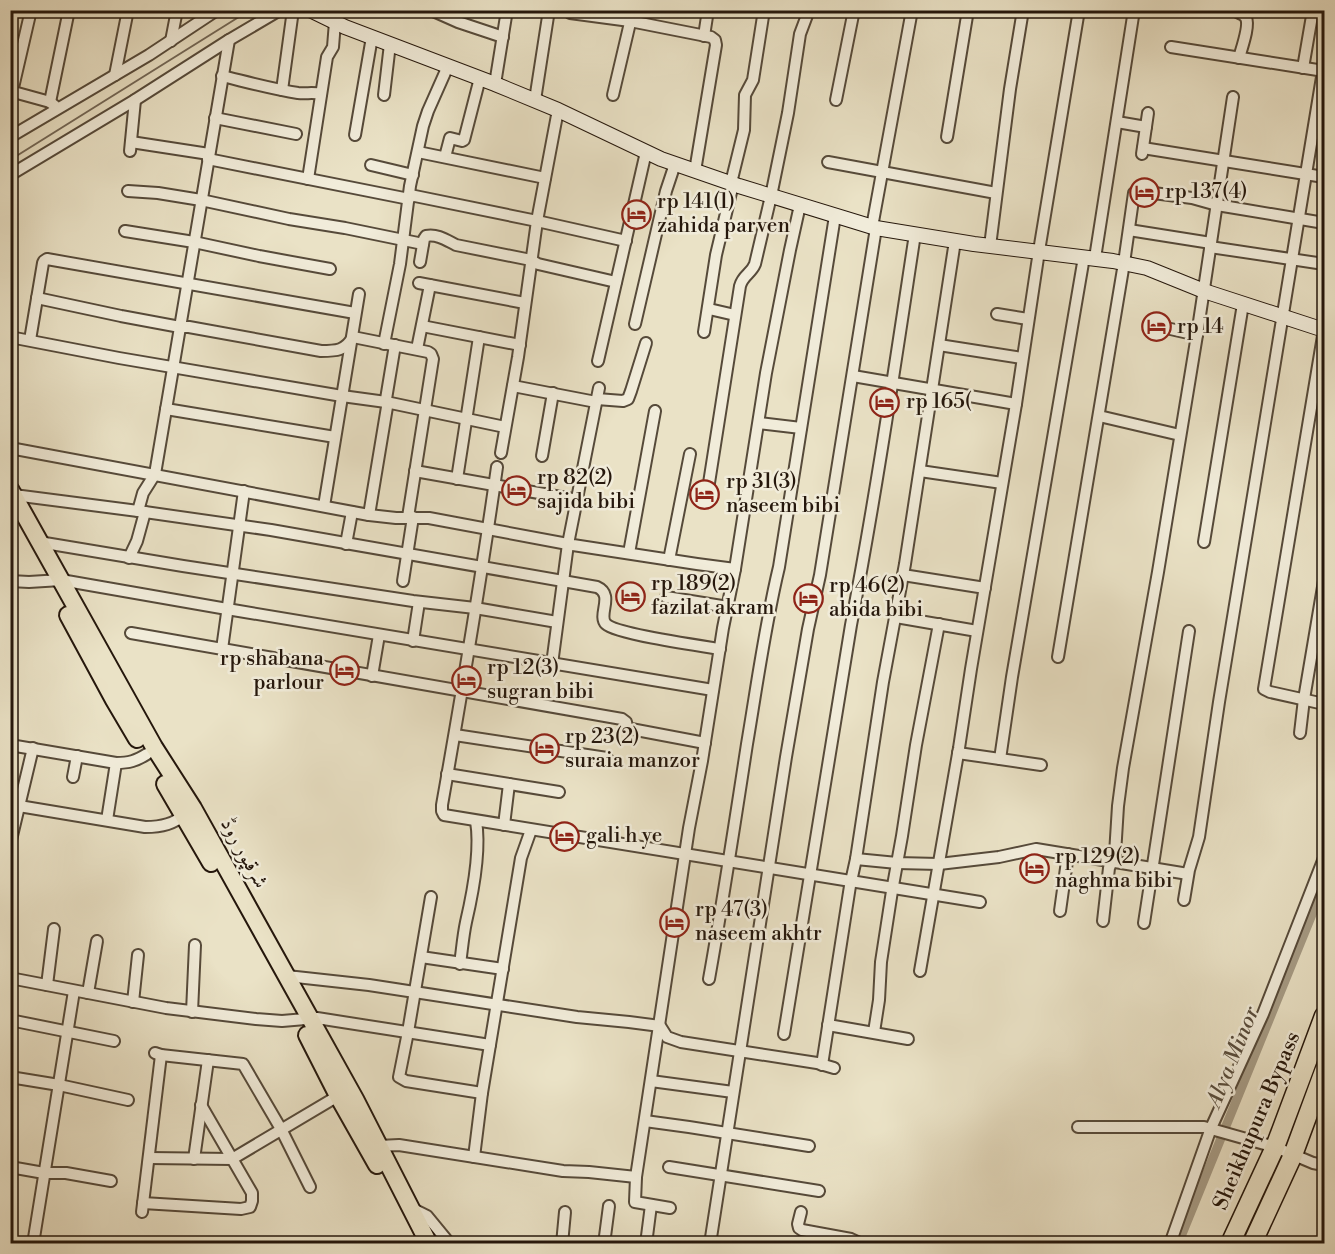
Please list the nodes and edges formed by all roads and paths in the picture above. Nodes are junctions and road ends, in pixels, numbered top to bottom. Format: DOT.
graph roads {
  1 [pos="31,10"];
  2 [pos="69,10"];
  3 [pos="128,10"];
  4 [pos="177,10"];
  5 [pos="280,10"];
  6 [pos="293,10"];
  7 [pos="310,10"];
  8 [pos="431,10"];
  9 [pos="507,10"];
  10 [pos="549,10"];
  11 [pos="708,10"];
  12 [pos="764,10"];
  13 [pos="809,10"];
  14 [pos="854,10"];
  15 [pos="912,10"];
  16 [pos="968,10"];
  17 [pos="1023,10"];
  18 [pos="1079,10"];
  19 [pos="1134,10"];
  20 [pos="1234,10"];
  21 [pos="1313,10"];
  22 [pos="213,12"];
  23 [pos="570,13"];
  24 [pos="588,13"];
  25 [pos="632,16"];
  26 [pos="335,22"];
  27 [pos="704,36"];
  28 [pos="372,37"];
  29 [pos="503,38"];
  30 [pos="229,40"];
  31 [pos="171,42"];
  32 [pos="390,44"];
  33 [pos="1171,47"];
  34 [pos="1239,58"];
  35 [pos="448,66"];
  36 [pos="1303,68"];
  37 [pos="1324,71"];
  38 [pos="115,75"];
  39 [pos="222,76"];
  40 [pos="480,78"];
  41 [pos="495,84"];
  42 [pos="282,90"];
  43 [pos="11,92"];
  44 [pos="321,94"];
  45 [pos="384,95"];
  46 [pos="613,95"];
  47 [pos="1233,97"];
  48 [pos="135,100"];
  49 [pos="535,100"];
  50 [pos="836,100"];
  51 [pos="54,105"];
  52 [pos="558,110"];
  53 [pos="1148,114"];
  54 [pos="215,118"];
  55 [pos="1117,122"];
  56 [pos="1146,127"];
  57 [pos="296,134"];
  58 [pos="355,135"];
  59 [pos="10,137"];
  60 [pos="946,137"];
  61 [pos="418,152"];
  62 [pos="646,152"];
  63 [pos="208,156"];
  64 [pos="446,157"];
  65 [pos="1223,160"];
  66 [pos="828,162"];
  67 [pos="675,164"];
  68 [pos="370,165"];
  69 [pos="695,171"];
  70 [pos="882,172"];
  71 [pos="1306,174"];
  72 [pos="10,175"];
  73 [pos="413,175"];
  74 [pos="1324,177"];
  75 [pos="545,178"];
  76 [pos="308,179"];
  77 [pos="732,184"];
  78 [pos="128,191"];
  79 [pos="996,193"];
  80 [pos="771,196"];
  81 [pos="409,197"];
  82 [pos="201,200"];
  83 [pos="800,205"];
  84 [pos="1216,206"];
  85 [pos="835,216"];
  86 [pos="1299,219"];
  87 [pos="537,221"];
  88 [pos="1324,223"];
  89 [pos="874,227"];
  90 [pos="1129,230"];
  91 [pos="125,231"];
  92 [pos="915,234"];
  93 [pos="403,240"];
  94 [pos="626,241"];
  95 [pos="955,241"];
  96 [pos="194,242"];
  97 [pos="423,244"];
  98 [pos="1211,245"];
  99 [pos="990,246"];
  100 [pos="1038,251"];
  101 [pos="1090,258"];
  102 [pos="1292,259"];
  103 [pos="531,260"];
  104 [pos="420,262"];
  105 [pos="1124,263"];
  106 [pos="1324,264"];
  107 [pos="330,269"];
  108 [pos="616,282"];
  109 [pos="187,284"];
  110 [pos="1204,291"];
  111 [pos="359,294"];
  112 [pos="37,298"];
  113 [pos="525,303"];
  114 [pos="1243,304"];
  115 [pos="709,309"];
  116 [pos="355,313"];
  117 [pos="997,314"];
  118 [pos="735,315"];
  119 [pos="1282,316"];
  120 [pos="1028,319"];
  121 [pos="635,324"];
  122 [pos="1153,325"];
  123 [pos="422,326"];
  124 [pos="180,327"];
  125 [pos="1324,330"];
  126 [pos="704,332"];
  127 [pos="1197,335"];
  128 [pos="10,337"];
  129 [pos="353,337"];
  130 [pos="479,337"];
  131 [pos="30,340"];
  132 [pos="646,343"];
  133 [pos="389,344"];
  134 [pos="520,345"];
  135 [pos="939,345"];
  136 [pos="417,349"];
  137 [pos="1022,358"];
  138 [pos="598,361"];
  139 [pos="173,367"];
  140 [pos="853,376"];
  141 [pos="892,382"];
  142 [pos="513,386"];
  143 [pos="933,390"];
  144 [pos="553,393"];
  145 [pos="342,396"];
  146 [pos="597,396"];
  147 [pos="386,402"];
  148 [pos="1016,404"];
  149 [pos="166,409"];
  150 [pos="425,410"];
  151 [pos="655,411"];
  152 [pos="1099,416"];
  153 [pos="466,418"];
  154 [pos="759,423"];
  155 [pos="505,427"];
  156 [pos="801,428"];
  157 [pos="1180,435"];
  158 [pos="335,437"];
  159 [pos="10,448"];
  160 [pos="501,453"];
  161 [pos="690,454"];
  162 [pos="542,456"];
  163 [pos="497,466"];
  164 [pos="415,471"];
  165 [pos="920,471"];
  166 [pos="155,474"];
  167 [pos="457,479"];
  168 [pos="1002,483"];
  169 [pos="495,485"];
  170 [pos="244,491"];
  171 [pos="12,498"];
  172 [pos="578,501"];
  173 [pos="706,502"];
  174 [pos="324,506"];
  175 [pos="142,512"];
  176 [pos="352,512"];
  177 [pos="369,514"];
  178 [pos="410,517"];
  179 [pos="239,526"];
  180 [pos="488,529"];
  181 [pos="39,542"];
  182 [pos="1204,542"];
  183 [pos="346,544"];
  184 [pos="568,544"];
  185 [pos="628,554"];
  186 [pos="407,555"];
  187 [pos="129,558"];
  188 [pos="669,560"];
  189 [pos="482,567"];
  190 [pos="735,569"];
  191 [pos="232,574"];
  192 [pos="903,574"];
  193 [pos="55,580"];
  194 [pos="10,581"];
  195 [pos="403,581"];
  196 [pos="563,581"];
  197 [pos="1324,581"];
  198 [pos="985,588"];
  199 [pos="666,597"];
  200 [pos="419,602"];
  201 [pos="728,607"];
  202 [pos="475,608"];
  203 [pos="227,609"];
  204 [pos="896,617"];
  205 [pos="557,622"];
  206 [pos="939,624"];
  207 [pos="977,631"];
  208 [pos="1189,631"];
  209 [pos="131,633"];
  210 [pos="378,635"];
  211 [pos="413,641"];
  212 [pos="222,649"];
  213 [pos="720,649"];
  214 [pos="468,650"];
  215 [pos="1058,657"];
  216 [pos="552,664"];
  217 [pos="372,676"];
  218 [pos="713,690"];
  219 [pos="462,692"];
  220 [pos="1304,699"];
  221 [pos="1324,704"];
  222 [pos="1300,733"];
  223 [pos="455,735"];
  224 [pos="705,742"];
  225 [pos="10,745"];
  226 [pos="33,748"];
  227 [pos="958,753"];
  228 [pos="147,754"];
  229 [pos="78,756"];
  230 [pos="607,758"];
  231 [pos="1000,759"];
  232 [pos="116,763"];
  233 [pos="1041,765"];
  234 [pos="447,774"];
  235 [pos="73,777"];
  236 [pos="509,784"];
  237 [pos="559,792"];
  238 [pos="19,806"];
  239 [pos="188,812"];
  240 [pos="107,820"];
  241 [pos="476,821"];
  242 [pos="504,825"];
  243 [pos="12,826"];
  244 [pos="531,830"];
  245 [pos="10,844"];
  246 [pos="686,854"];
  247 [pos="1068,854"];
  248 [pos="1324,858"];
  249 [pos="856,859"];
  250 [pos="729,861"];
  251 [pos="1112,861"];
  252 [pos="897,863"];
  253 [pos="939,864"];
  254 [pos="769,867"];
  255 [pos="1151,868"];
  256 [pos="810,874"];
  257 [pos="1188,874"];
  258 [pos="851,881"];
  259 [pos="892,887"];
  260 [pos="934,894"];
  261 [pos="430,897"];
  262 [pos="1184,900"];
  263 [pos="981,902"];
  264 [pos="1060,911"];
  265 [pos="1103,921"];
  266 [pos="1144,923"];
  267 [pos="54,929"];
  268 [pos="97,941"];
  269 [pos="195,945"];
  270 [pos="138,955"];
  271 [pos="420,957"];
  272 [pos="460,964"];
  273 [pos="502,969"];
  274 [pos="920,972"];
  275 [pos="287,976"];
  276 [pos="10,978"];
  277 [pos="709,979"];
  278 [pos="47,985"];
  279 [pos="74,991"];
  280 [pos="415,992"];
  281 [pos="88,993"];
  282 [pos="133,1002"];
  283 [pos="497,1005"];
  284 [pos="192,1012"];
  285 [pos="1324,1016"];
  286 [pos="305,1019"];
  287 [pos="10,1020"];
  288 [pos="828,1025"];
  289 [pos="660,1026"];
  290 [pos="68,1031"];
  291 [pos="408,1032"];
  292 [pos="874,1032"];
  293 [pos="784,1034"];
  294 [pos="908,1039"];
  295 [pos="114,1041"];
  296 [pos="490,1045"];
  297 [pos="739,1051"];
  298 [pos="208,1060"];
  299 [pos="822,1065"];
  300 [pos="834,1068"];
  301 [pos="1324,1071"];
  302 [pos="10,1077"];
  303 [pos="651,1081"];
  304 [pos="59,1085"];
  305 [pos="733,1092"];
  306 [pos="482,1093"];
  307 [pos="338,1096"];
  308 [pos="128,1100"];
  309 [pos="201,1105"];
  310 [pos="645,1121"];
  311 [pos="1078,1127"];
  312 [pos="1211,1128"];
  313 [pos="281,1129"];
  314 [pos="726,1133"];
  315 [pos="379,1146"];
  316 [pos="809,1146"];
  317 [pos="1275,1147"];
  318 [pos="1293,1155"];
  319 [pos="474,1157"];
  320 [pos="149,1158"];
  321 [pos="194,1158"];
  322 [pos="232,1159"];
  323 [pos="1324,1165"];
  324 [pos="10,1167"];
  325 [pos="669,1167"];
  326 [pos="44,1173"];
  327 [pos="720,1174"];
  328 [pos="636,1177"];
  329 [pos="111,1181"];
  330 [pos="310,1187"];
  331 [pos="819,1191"];
  332 [pos="651,1205"];
  333 [pos="609,1206"];
  334 [pos="410,1207"];
  335 [pos="670,1208"];
  336 [pos="565,1212"];
  337 [pos="801,1212"];
  338 [pos="816,1238"];
  339 [pos="33,1244"];
  340 [pos="417,1244"];
  341 [pos="429,1244"];
  342 [pos="450,1244"];
  343 [pos="562,1244"];
  344 [pos="604,1244"];
  345 [pos="646,1244"];
  346 [pos="710,1244"];
  347 [pos="862,1244"];
  348 [pos="1170,1244"];
  349 [pos="1230,1244"];
  350 [pos="1252,1244"];
  1 -- 43 [label="street"];
  2 -- 51 [label="street"];
  3 -- 38 [label="street"];
  4 -- 31 [label="street"];
  5 -- 30 [label="street"];
  6 -- 42 [label="street"];
  7 -- 26 [label="street"];
  8 -- 29 [label="street"];
  9 -- 29 [label="street"];
  10 -- 49 [label="street"];
  11 -- 27 [label="street"];
  12 -- 77 [label="street"];
  13 -- 80 [label="street"];
  14 -- 50 [label="street"];
  15 -- 70 [label="street"];
  16 -- 60 [label="street"];
  17 -- 79 [label="street"];
  18 -- 100 [label="street"];
  19 -- 55 [label="street"];
  20 -- 34 [label="street"];
  21 -- 36 [label="street"];
  22 -- 31 [label="street"];
  23 -- 24 [label="street"];
  24 -- 25 [label="street"];
  25 -- 27 [label="street"];
  25 -- 46 [label="street"];
  26 -- 28 [label="street"];
  26 -- 44 [label="street"];
  27 -- 69 [label="street"];
  28 -- 32 [label="street"];
  28 -- 58 [label="street"];
  29 -- 41 [label="street"];
  30 -- 39 [label="street"];
  30 -- 48 [label="street"];
  31 -- 38 [label="street"];
  32 -- 35 [label="street"];
  32 -- 45 [label="street"];
  33 -- 34 [label="street"];
  34 -- 36 [label="street"];
  35 -- 40 [label="street"];
  35 -- 61 [label="street"];
  36 -- 37 [label="street"];
  37 -- 71 [label="street"];
  38 -- 51 [label="street"];
  39 -- 42 [label="street"];
  39 -- 54 [label="street"];
  40 -- 41 [label="street"];
  40 -- 64 [label="street"];
  41 -- 49 [label="street"];
  42 -- 44 [label="street"];
  43 -- 51 [label="street"];
  44 -- 76 [label="street"];
  47 -- 65 [label="street"];
  48 -- 63 [label="street"];
  48 -- 72 [label="street"];
  49 -- 52 [label="street"];
  51 -- 59 [label="street"];
  52 -- 62 [label="street"];
  52 -- 75 [label="street"];
  53 -- 56 [label="street"];
  54 -- 57 [label="street"];
  54 -- 63 [label="street"];
  55 -- 56 [label="street"];
  55 -- 101 [label="street"];
  56 -- 65 [label="street"];
  61 -- 64 [label="street"];
  61 -- 73 [label="street"];
  62 -- 67 [label="street"];
  62 -- 94 [label="street"];
  63 -- 76 [label="street"];
  63 -- 82 [label="street"];
  64 -- 75 [label="street"];
  65 -- 71 [label="street"];
  65 -- 84 [label="street"];
  66 -- 70 [label="street"];
  67 -- 69 [label="street"];
  67 -- 121 [label="street"];
  68 -- 73 [label="street"];
  69 -- 77 [label="street"];
  70 -- 79 [label="street"];
  70 -- 89 [label="street"];
  71 -- 74 [label="street"];
  71 -- 86 [label="street"];
  73 -- 81 [label="street"];
  75 -- 87 [label="street"];
  76 -- 81 [label="street"];
  77 -- 80 [label="street"];
  77 -- 115 [label="street"];
  78 -- 82 [label="street"];
  79 -- 99 [label="street"];
  80 -- 83 [label="street"];
  80 -- 118 [label="street"];
  81 -- 87 [label="street"];
  81 -- 93 [label="street"];
  82 -- 93 [label="street"];
  82 -- 96 [label="street"];
  83 -- 85 [label="street"];
  83 -- 154 [label="street"];
  84 -- 86 [label="street"];
  84 -- 90 [label="street"];
  84 -- 98 [label="street"];
  85 -- 89 [label="street"];
  85 -- 156 [label="street"];
  86 -- 88 [label="street"];
  86 -- 102 [label="street"];
  87 -- 94 [label="street"];
  87 -- 103 [label="street"];
  89 -- 92 [label="street"];
  89 -- 140 [label="street"];
  90 -- 98 [label="street"];
  90 -- 105 [label="street"];
  91 -- 96 [label="street"];
  92 -- 95 [label="street"];
  92 -- 141 [label="street"];
  93 -- 97 [label="street"];
  93 -- 133 [label="street"];
  94 -- 108 [label="street"];
  95 -- 99 [label="street"];
  95 -- 135 [label="street"];
  96 -- 107 [label="street"];
  96 -- 109 [label="street"];
  97 -- 103 [label="street"];
  97 -- 104 [label="street"];
  98 -- 102 [label="street"];
  98 -- 110 [label="street"];
  99 -- 100 [label="street"];
  100 -- 101 [label="street"];
  100 -- 120 [label="street"];
  101 -- 105 [label="street"];
  101 -- 231 [label="street"];
  102 -- 106 [label="street"];
  102 -- 119 [label="street"];
  103 -- 108 [label="street"];
  103 -- 113 [label="street"];
  105 -- 110 [label="street"];
  105 -- 152 [label="street"];
  108 -- 138 [label="street"];
  109 -- 112 [label="street"];
  109 -- 116 [label="street"];
  109 -- 124 [label="street"];
  110 -- 114 [label="street"];
  110 -- 127 [label="street"];
  111 -- 116 [label="street"];
  112 -- 124 [label="street"];
  112 -- 131 [label="street"];
  113 -- 123 [label="street"];
  113 -- 134 [label="street"];
  114 -- 119 [label="street"];
  114 -- 182 [label="street"];
  115 -- 118 [label="street"];
  115 -- 126 [label="street"];
  116 -- 129 [label="street"];
  117 -- 120 [label="street"];
  118 -- 173 [label="street"];
  119 -- 125 [label="street"];
  119 -- 257 [label="street"];
  120 -- 137 [label="street"];
  122 -- 127 [label="street"];
  123 -- 130 [label="street"];
  123 -- 136 [label="street"];
  124 -- 129 [label="street"];
  124 -- 139 [label="street"];
  125 -- 220 [label="street"];
  127 -- 157 [label="street"];
  128 -- 131 [label="street"];
  129 -- 133 [label="street"];
  129 -- 145 [label="street"];
  130 -- 134 [label="street"];
  130 -- 153 [label="street"];
  131 -- 139 [label="street"];
  132 -- 146 [label="street"];
  133 -- 136 [label="street"];
  133 -- 147 [label="street"];
  134 -- 142 [label="street"];
  135 -- 137 [label="street"];
  135 -- 143 [label="street"];
  136 -- 150 [label="street"];
  137 -- 148 [label="street"];
  139 -- 145 [label="street"];
  139 -- 149 [label="street"];
  140 -- 141 [label="street"];
  140 -- 254 [label="street"];
  141 -- 143 [label="street"];
  141 -- 256 [label="street"];
  142 -- 144 [label="street"];
  142 -- 155 [label="street"];
  143 -- 148 [label="street"];
  143 -- 165 [label="street"];
  144 -- 146 [label="street"];
  144 -- 162 [label="street"];
  145 -- 147 [label="street"];
  145 -- 158 [label="street"];
  146 -- 172 [label="street"];
  147 -- 150 [label="street"];
  147 -- 177 [label="street"];
  148 -- 168 [label="street"];
  149 -- 158 [label="street"];
  149 -- 166 [label="street"];
  150 -- 153 [label="street"];
  150 -- 164 [label="street"];
  151 -- 185 [label="street"];
  152 -- 157 [label="street"];
  152 -- 215 [label="street"];
  153 -- 155 [label="street"];
  153 -- 167 [label="street"];
  154 -- 156 [label="street"];
  154 -- 190 [label="street"];
  155 -- 160 [label="street"];
  156 -- 250 [label="street"];
  157 -- 251 [label="street"];
  158 -- 174 [label="street"];
  159 -- 166 [label="street"];
  161 -- 188 [label="street"];
  163 -- 169 [label="street"];
  164 -- 167 [label="street"];
  164 -- 178 [label="street"];
  165 -- 168 [label="street"];
  165 -- 192 [label="street"];
  166 -- 170 [label="street"];
  166 -- 175 [label="street"];
  167 -- 169 [label="street"];
  168 -- 198 [label="street"];
  169 -- 172 [label="street"];
  169 -- 180 [label="street"];
  170 -- 174 [label="street"];
  170 -- 179 [label="street"];
  171 -- 175 [label="street"];
  171 -- 181 [label="main road, شرقپور روڈ"];
  171 -- 193 [label="main road, شرقپور روڈ"];
  172 -- 184 [label="street"];
  174 -- 176 [label="street"];
  175 -- 179 [label="street"];
  175 -- 187 [label="street"];
  176 -- 177 [label="street"];
  176 -- 183 [label="street"];
  177 -- 178 [label="street"];
  178 -- 180 [label="street"];
  178 -- 186 [label="street"];
  179 -- 183 [label="street"];
  179 -- 191 [label="street"];
  180 -- 184 [label="street"];
  180 -- 189 [label="street"];
  181 -- 187 [label="street"];
  181 -- 193 [label="main road, شرقپور روڈ"];
  183 -- 186 [label="street"];
  184 -- 185 [label="street"];
  184 -- 196 [label="street"];
  185 -- 188 [label="street"];
  186 -- 189 [label="street"];
  186 -- 195 [label="street"];
  187 -- 191 [label="street"];
  188 -- 190 [label="street"];
  189 -- 196 [label="street"];
  189 -- 202 [label="street"];
  190 -- 201 [label="street"];
  191 -- 200 [label="street"];
  191 -- 203 [label="street"];
  192 -- 198 [label="street"];
  192 -- 204 [label="street"];
  193 -- 194 [label="street"];
  193 -- 203 [label="street"];
  193 -- 228 [label="main road, شرقپور روڈ"];
  193 -- 239 [label="main road, شرقپور روڈ"];
  196 -- 205 [label="street"];
  196 -- 213 [label="street"];
  197 -- 220 [label="street"];
  198 -- 207 [label="street"];
  199 -- 201 [label="street"];
  200 -- 202 [label="street"];
  200 -- 211 [label="street"];
  201 -- 213 [label="street"];
  202 -- 205 [label="street"];
  202 -- 214 [label="street"];
  203 -- 210 [label="street"];
  203 -- 212 [label="street"];
  204 -- 206 [label="street"];
  204 -- 249 [label="street"];
  205 -- 216 [label="street"];
  206 -- 207 [label="street"];
  206 -- 252 [label="street"];
  207 -- 227 [label="street"];
  208 -- 255 [label="street"];
  209 -- 212 [label="street"];
  210 -- 211 [label="street"];
  210 -- 217 [label="street"];
  211 -- 214 [label="street"];
  212 -- 217 [label="street"];
  213 -- 218 [label="street"];
  214 -- 216 [label="street"];
  214 -- 219 [label="street"];
  216 -- 218 [label="street"];
  217 -- 219 [label="street"];
  218 -- 224 [label="street"];
  219 -- 223 [label="street"];
  219 -- 224 [label="street"];
  220 -- 221 [label="street"];
  220 -- 222 [label="street"];
  223 -- 230 [label="street"];
  223 -- 234 [label="street"];
  224 -- 246 [label="street"];
  225 -- 226 [label="street"];
  226 -- 229 [label="street"];
  226 -- 238 [label="street"];
  227 -- 231 [label="street"];
  227 -- 253 [label="street"];
  228 -- 232 [label="street"];
  228 -- 239 [label="main road, شرقپور روڈ"];
  229 -- 232 [label="street"];
  229 -- 235 [label="street"];
  231 -- 233 [label="street"];
  232 -- 240 [label="street"];
  234 -- 236 [label="street"];
  234 -- 241 [label="street"];
  236 -- 237 [label="street"];
  236 -- 242 [label="street"];
  238 -- 240 [label="street"];
  238 -- 243 [label="street"];
  239 -- 240 [label="street"];
  239 -- 275 [label="main road, شرقپور روڈ"];
  239 -- 286 [label="main road, شرقپور روڈ"];
  241 -- 242 [label="street"];
  241 -- 272 [label="street"];
  242 -- 244 [label="street"];
  243 -- 245 [label="street"];
  244 -- 246 [label="street"];
  244 -- 273 [label="street"];
  246 -- 250 [label="street"];
  246 -- 289 [label="street"];
  247 -- 251 [label="street"];
  247 -- 253 [label="street"];
  247 -- 264 [label="street"];
  248 -- 312 [label="street"];
  249 -- 252 [label="street"];
  249 -- 258 [label="street"];
  250 -- 254 [label="street"];
  250 -- 277 [label="street"];
  251 -- 255 [label="street"];
  251 -- 265 [label="street"];
  252 -- 253 [label="street"];
  252 -- 259 [label="street"];
  253 -- 260 [label="street"];
  254 -- 256 [label="street"];
  254 -- 297 [label="street"];
  255 -- 257 [label="street"];
  255 -- 266 [label="street"];
  256 -- 258 [label="street"];
  256 -- 293 [label="street"];
  257 -- 262 [label="street"];
  258 -- 259 [label="street"];
  258 -- 288 [label="street"];
  259 -- 260 [label="street"];
  259 -- 292 [label="street"];
  260 -- 263 [label="street"];
  260 -- 274 [label="street"];
  261 -- 271 [label="street"];
  267 -- 278 [label="street"];
  268 -- 281 [label="street"];
  269 -- 284 [label="street"];
  270 -- 282 [label="street"];
  271 -- 272 [label="street"];
  271 -- 280 [label="street"];
  272 -- 273 [label="street"];
  273 -- 283 [label="street"];
  275 -- 280 [label="street"];
  275 -- 286 [label="main road, شرقپور روڈ"];
  276 -- 278 [label="street"];
  278 -- 279 [label="street"];
  279 -- 281 [label="street"];
  279 -- 290 [label="street"];
  280 -- 283 [label="street"];
  280 -- 291 [label="street"];
  281 -- 282 [label="street"];
  282 -- 284 [label="street"];
  283 -- 289 [label="street"];
  283 -- 296 [label="street"];
  284 -- 286 [label="street"];
  285 -- 317 [label="highway, Sheikhupura Bypass"];
  286 -- 291 [label="street"];
  286 -- 307 [label="main road, شرقپور روڈ"];
  286 -- 315 [label="main road, شرقپور روڈ"];
  287 -- 290 [label="street"];
  288 -- 292 [label="street"];
  288 -- 299 [label="street"];
  289 -- 297 [label="street"];
  289 -- 303 [label="street"];
  290 -- 295 [label="street"];
  290 -- 304 [label="street"];
  291 -- 296 [label="street"];
  291 -- 306 [label="street"];
  292 -- 294 [label="street"];
  296 -- 306 [label="street"];
  297 -- 299 [label="street"];
  297 -- 305 [label="street"];
  298 -- 309 [label="street"];
  298 -- 313 [label="street"];
  298 -- 320 [label="street"];
  299 -- 300 [label="street"];
  301 -- 318 [label="highway, Sheikhupura Bypass"];
  302 -- 304 [label="street"];
  303 -- 305 [label="street"];
  303 -- 310 [label="street"];
  304 -- 308 [label="street"];
  304 -- 326 [label="street"];
  305 -- 314 [label="street"];
  306 -- 319 [label="street"];
  307 -- 313 [label="street"];
  307 -- 340 [label="main road, شرقپور روڈ"];
  309 -- 321 [label="street"];
  309 -- 322 [label="street"];
  310 -- 314 [label="street"];
  310 -- 328 [label="street"];
  311 -- 312 [label="street"];
  312 -- 317 [label="street"];
  312 -- 348 [label="street"];
  313 -- 322 [label="street"];
  313 -- 330 [label="street"];
  314 -- 316 [label="street"];
  314 -- 327 [label="street"];
  315 -- 319 [label="street"];
  315 -- 334 [label="main road, شرقپور روڈ"];
  317 -- 318 [label="street"];
  317 -- 349 [label="highway, Sheikhupura Bypass"];
  318 -- 323 [label="street"];
  318 -- 350 [label="highway, Sheikhupura Bypass"];
  319 -- 328 [label="street"];
  320 -- 321 [label="street"];
  320 -- 322 [label="street"];
  321 -- 322 [label="street"];
  324 -- 326 [label="street"];
  325 -- 327 [label="street"];
  326 -- 329 [label="street"];
  326 -- 339 [label="street"];
  327 -- 331 [label="street"];
  327 -- 346 [label="street"];
  328 -- 332 [label="street"];
  332 -- 335 [label="street"];
  332 -- 345 [label="street"];
  333 -- 344 [label="street"];
  334 -- 341 [label="main road, شرقپور روڈ"];
  334 -- 342 [label="street"];
  336 -- 343 [label="street"];
  337 -- 338 [label="street"];
  338 -- 347 [label="street"];
}
